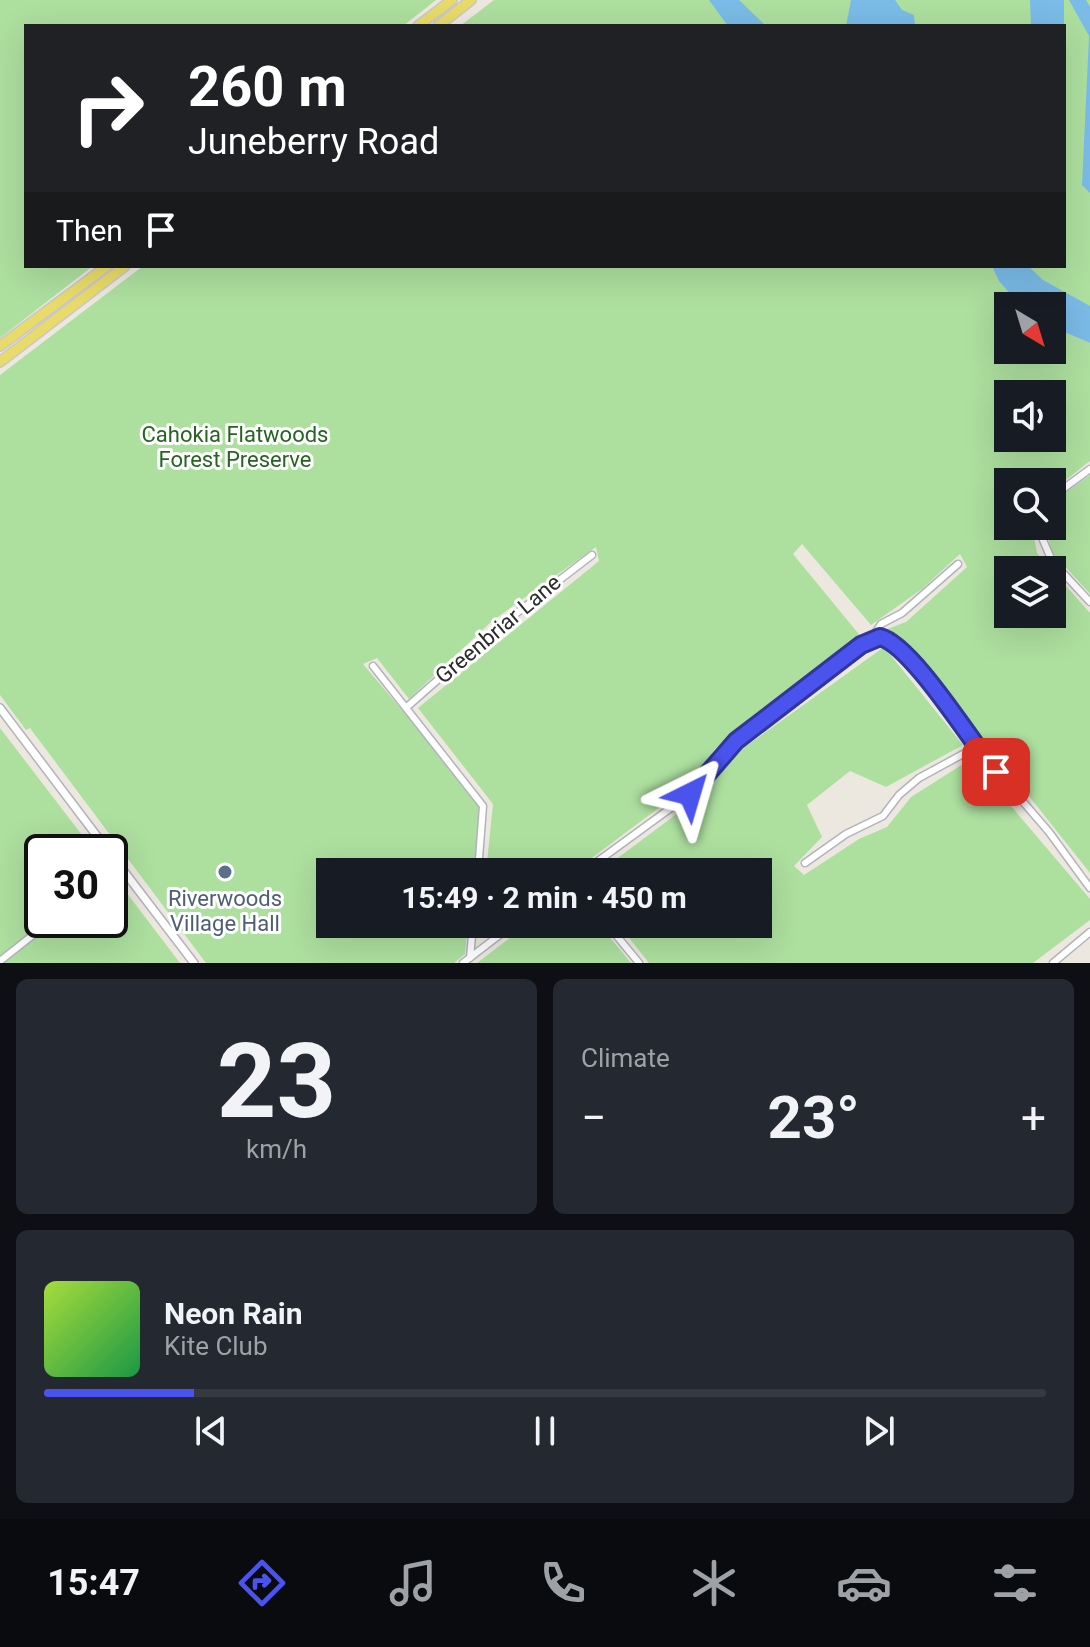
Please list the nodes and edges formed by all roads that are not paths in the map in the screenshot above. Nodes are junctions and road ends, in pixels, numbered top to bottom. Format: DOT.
graph roads {
  1 [pos="452,0"];
  2 [pos="471,0"];
  3 [pos="421,24"];
  4 [pos="441,24"];
  5 [pos="104,268"];
  6 [pos="122,268"];
  7 [pos="0,346"];
  8 [pos="0,362"];
  9 [pos="1090,469"];
  10 [pos="1066,487"];
  11 [pos="1043,540"];
  12 [pos="592,555"];
  13 [pos="958,564"];
  14 [pos="1090,602"];
  15 [pos="872,638"];
  16 [pos="373,666"];
  17 [pos="408,706"];
  18 [pos="0,708"];
  19 [pos="976,747"];
  20 [pos="96,834"];
  21 [pos="479,858"];
  22 [pos="602,858"];
  23 [pos="805,863"];
  24 [pos="128,877"];
  25 [pos="1090,888"];
  26 [pos="1090,932"];
  27 [pos="29,938"];
  28 [pos="471,938"];
  29 [pos="496,938"];
  30 [pos="618,938"];
  31 [pos="467,960"];
  32 [pos="0,961"];
  33 [pos="194,963"];
  34 [pos="639,963"];
  35 [pos="1053,963"];
  1 -- 3 [label="main road"];
  2 -- 4 [label="main road"];
  5 -- 7 [label="main road"];
  6 -- 8 [label="main road"];
  9 -- 10 [label="street"];
  11 -- 14 [label="street"];
  12 -- 17 [label="street, Greenbriar Lane"];
  13 -- 15 [label="street"];
  15 -- 19 [label="street"];
  15 -- 22 [label="street"];
  16 -- 17 [label="street"];
  17 -- 21 [label="street"];
  18 -- 20 [label="street"];
  19 -- 23 [label="street"];
  19 -- 25 [label="street"];
  24 -- 33 [label="street"];
  26 -- 35 [label="street"];
  27 -- 32 [label="street"];
  28 -- 31 [label="street"];
  29 -- 31 [label="street"];
  30 -- 34 [label="street"];
}
